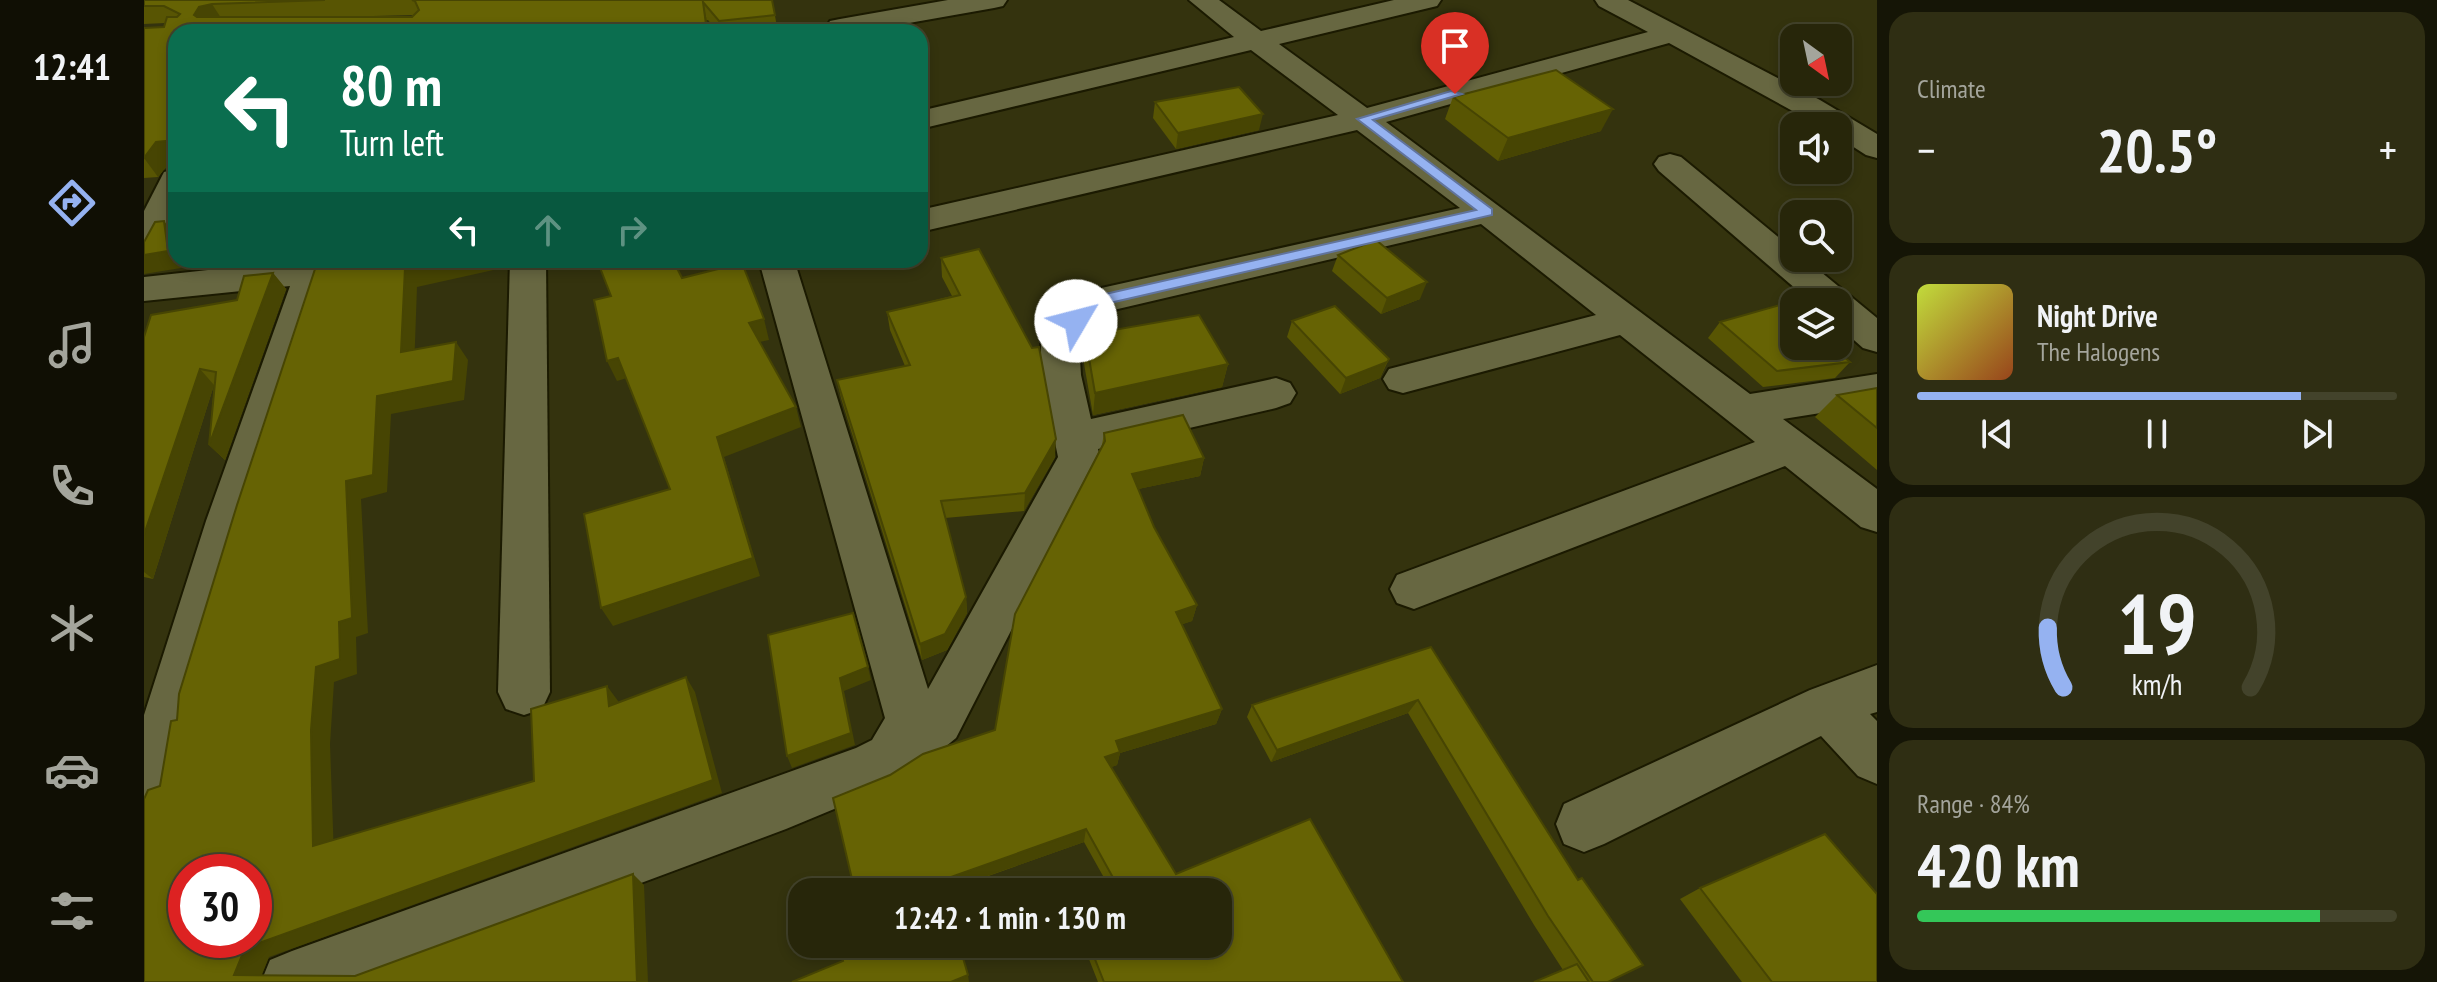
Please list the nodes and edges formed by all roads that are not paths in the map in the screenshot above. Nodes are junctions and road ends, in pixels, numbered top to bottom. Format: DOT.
graph roads {
  1 [pos="994,0"];
  2 [pos="1202,0"];
  3 [pos="1428,0"];
  4 [pos="1608,0"];
  5 [pos="857,24"];
  6 [pos="1671,34"];
  7 [pos="1258,41"];
  8 [pos="928,118"];
  9 [pos="1363,119"];
  10 [pos="1877,148"];
  11 [pos="1670,164"];
  12 [pos="168,196"];
  13 [pos="1487,212"];
  14 [pos="928,219"];
  15 [pos="144,248"];
  16 [pos="300,268"];
  17 [pos="314,268"];
  18 [pos="528,268"];
  19 [pos="779,268"];
  20 [pos="1817,288"];
  21 [pos="144,289"];
  22 [pos="1852,318"];
  23 [pos="1628,320"];
  24 [pos="1877,339"];
  25 [pos="1403,379"];
  26 [pos="1877,389"];
  27 [pos="1276,393"];
  28 [pos="1745,410"];
  29 [pos="1077,438"];
  30 [pos="1791,446"];
  31 [pos="1877,514"];
  32 [pos="1414,589"];
  33 [pos="1877,688"];
  34 [pos="524,692"];
  35 [pos="1828,707"];
  36 [pos="891,758"];
  37 [pos="1877,758"];
  38 [pos="144,800"];
  39 [pos="1584,824"];
  40 [pos="292,982"];
  1 -- 5 [label="street"];
  2 -- 7 [label="street"];
  3 -- 7 [label="street"];
  4 -- 6 [label="street"];
  6 -- 9 [label="street"];
  6 -- 10 [label="street"];
  7 -- 8 [label="street"];
  7 -- 9 [label="street"];
  9 -- 13 [label="street"];
  9 -- 14 [label="street"];
  11 -- 20 [label="street"];
  12 -- 15 [label="street"];
  13 -- 23 [label="street"];
  13 -- 29 [label="street"];
  16 -- 21 [label="street"];
  17 -- 38 [label="street"];
  18 -- 34 [label="street"];
  19 -- 36 [label="street"];
  22 -- 24 [label="street"];
  23 -- 25 [label="street"];
  23 -- 28 [label="street"];
  26 -- 28 [label="street"];
  27 -- 29 [label="street"];
  28 -- 30 [label="street"];
  29 -- 36 [label="street"];
  30 -- 31 [label="street"];
  30 -- 32 [label="street"];
  33 -- 35 [label="street"];
  35 -- 37 [label="street"];
  35 -- 39 [label="street"];
  36 -- 40 [label="street"];
}
